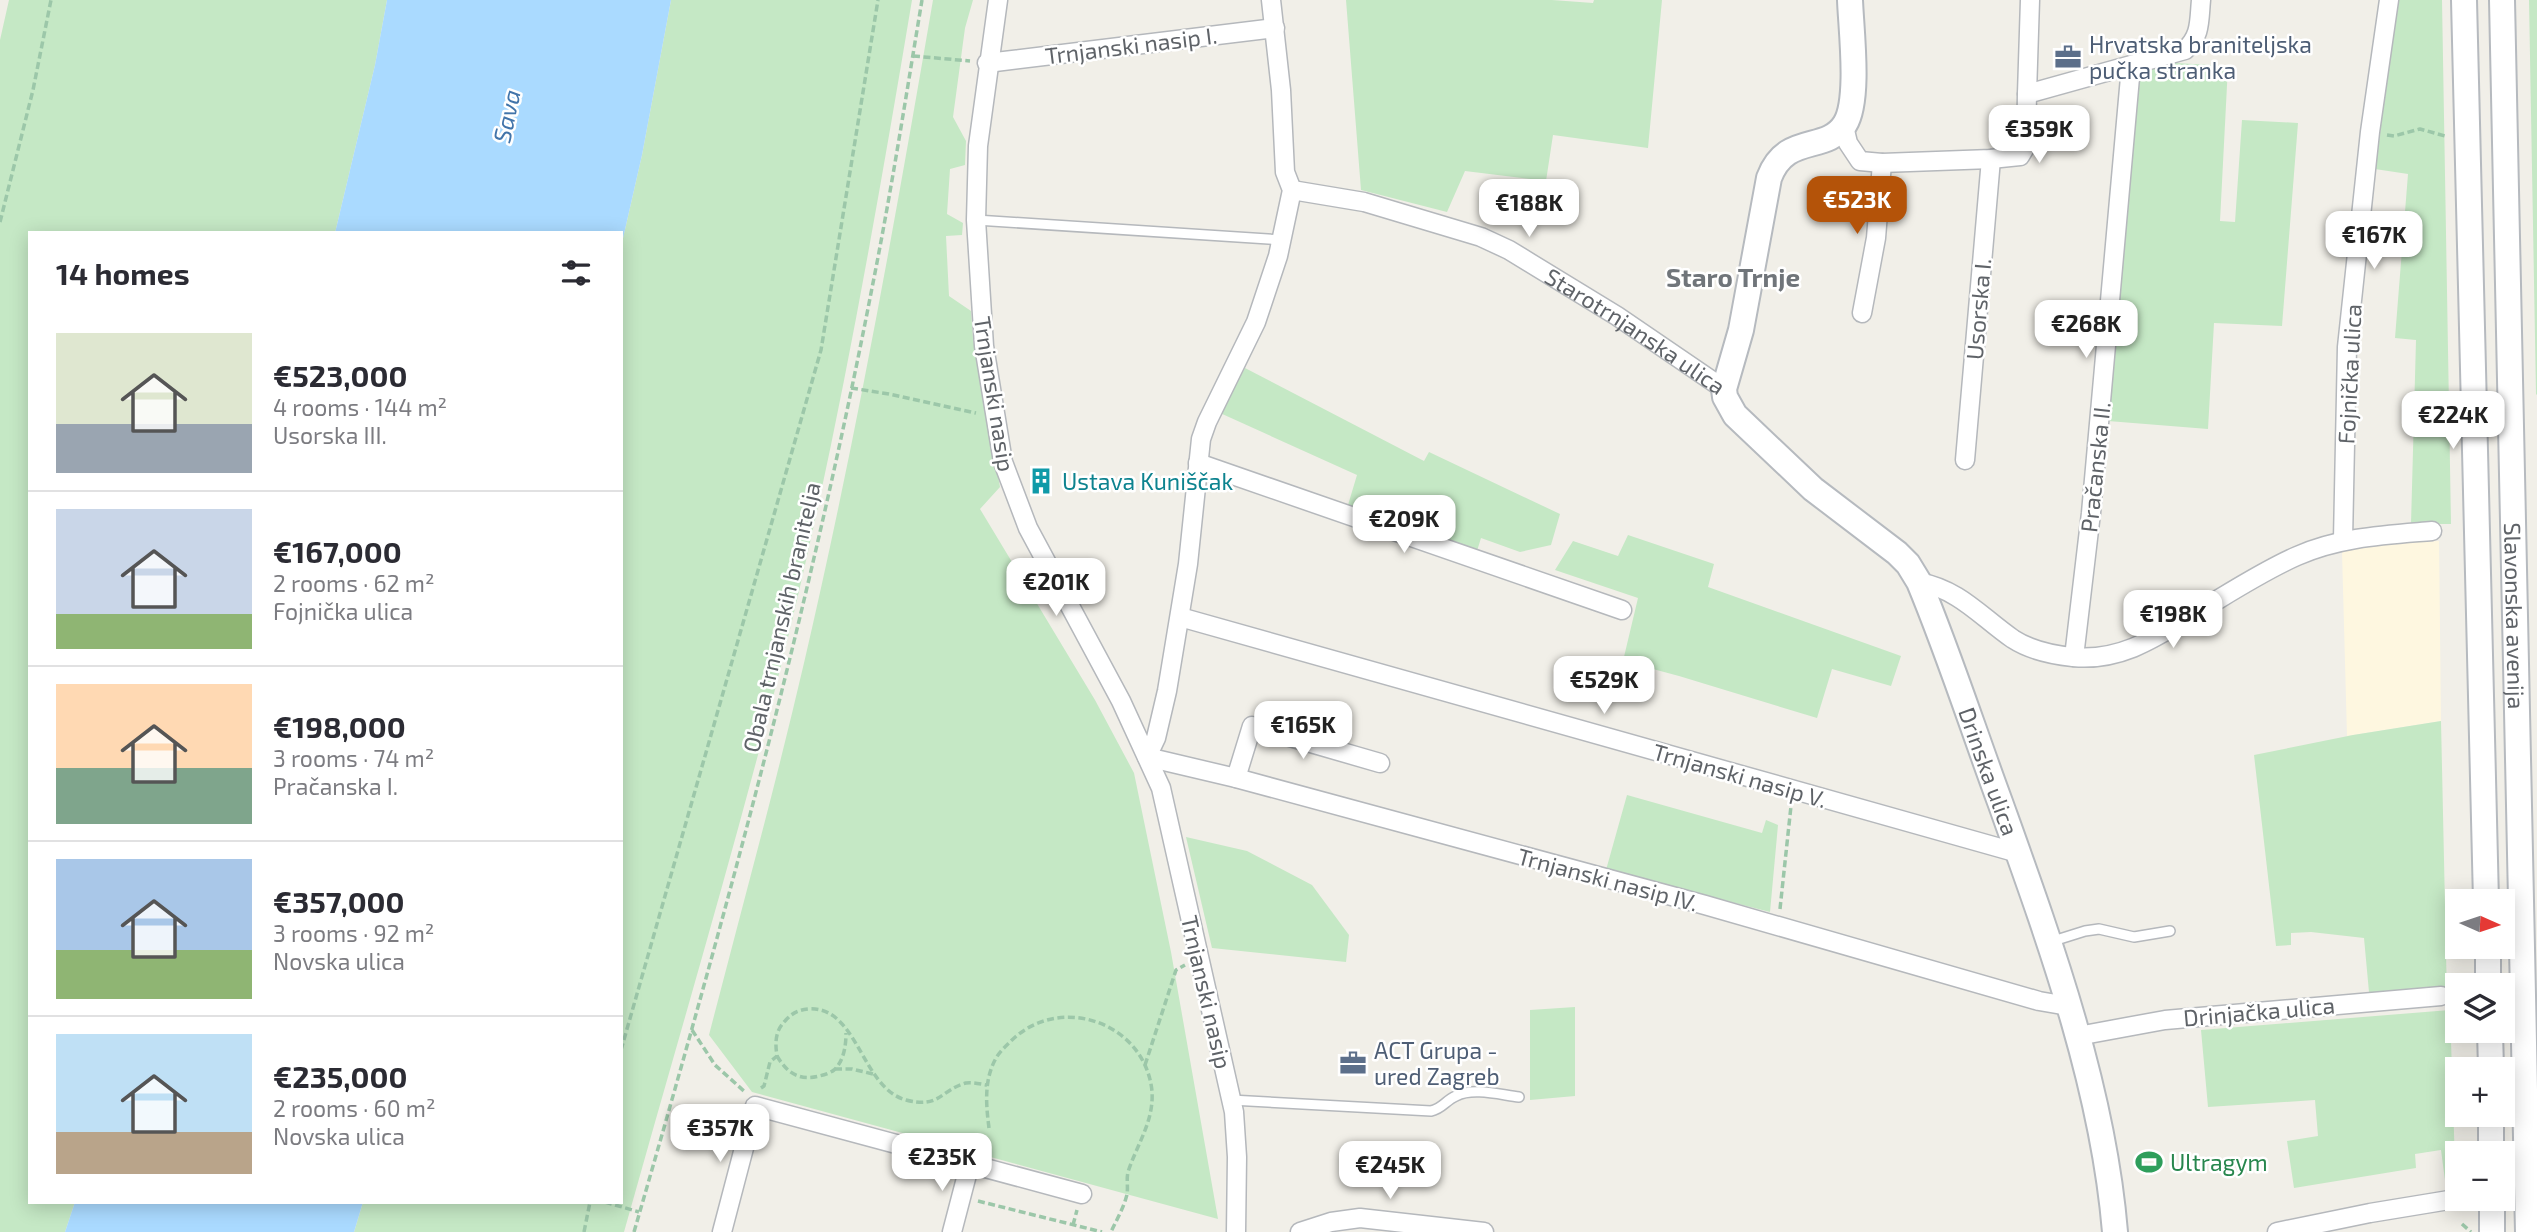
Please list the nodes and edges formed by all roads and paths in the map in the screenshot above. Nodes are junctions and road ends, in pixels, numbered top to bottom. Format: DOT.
graph roads {
  1 [pos="51,0"];
  2 [pos="878,0"];
  3 [pos="922,0"];
  4 [pos="998,0"];
  5 [pos="1271,0"];
  6 [pos="1850,0"];
  7 [pos="2030,0"];
  8 [pos="2200,0"];
  9 [pos="2389,0"];
  10 [pos="2464,0"];
  11 [pos="2502,0"];
  12 [pos="1275,28"];
  13 [pos="913,55"];
  14 [pos="987,63"];
  15 [pos="2131,66"];
  16 [pos="2027,94"];
  17 [pos="1844,126"];
  18 [pos="2370,132"];
  19 [pos="2445,136"];
  20 [pos="1991,159"];
  21 [pos="1882,163"];
  22 [pos="1292,190"];
  23 [pos="976,220"];
  24 [pos="0,222"];
  25 [pos="1282,240"];
  26 [pos="1862,313"];
  27 [pos="851,388"];
  28 [pos="1724,389"];
  29 [pos="996,417"];
  30 [pos="1965,460"];
  31 [pos="1198,463"];
  32 [pos="2432,531"];
  33 [pos="2343,540"];
  34 [pos="1919,582"];
  35 [pos="1622,610"];
  36 [pos="1180,617"];
  37 [pos="2074,657"];
  38 [pos="1147,757"];
  39 [pos="1380,763"];
  40 [pos="1236,778"];
  41 [pos="1793,790"];
  42 [pos="2018,853"];
  43 [pos="2486,889"];
  44 [pos="1778,926"];
  45 [pos="2170,931"];
  46 [pos="2048,943"];
  47 [pos="1192,961"];
  48 [pos="2441,996"];
  49 [pos="2068,1006"];
  50 [pos="692,1030"];
  51 [pos="846,1031"];
  52 [pos="2078,1035"];
  53 [pos="623,1043"];
  54 [pos="777,1056"];
  55 [pos="1145,1065"];
  56 [pos="835,1069"];
  57 [pos="873,1074"];
  58 [pos="987,1085"];
  59 [pos="1519,1097"];
  60 [pos="1231,1100"];
  61 [pos="752,1101"];
  62 [pos="989,1128"];
  63 [pos="970,1163"];
  64 [pos="2526,1171"];
  65 [pos="1082,1194"];
  66 [pos="2537,1195"];
  67 [pos="969,1199"];
  68 [pos="2445,1201"];
  69 [pos="590,1204"];
  70 [pos="612,1204"];
  71 [pos="2492,1211"];
  72 [pos="639,1212"];
  73 [pos="2462,1224"];
  74 [pos="584,1232"];
  75 [pos="634,1232"];
  76 [pos="722,1232"];
  77 [pos="952,1232"];
  78 [pos="1102,1232"];
  79 [pos="1111,1232"];
  80 [pos="1236,1232"];
  81 [pos="1300,1232"];
  82 [pos="1485,1232"];
  83 [pos="2115,1232"];
  84 [pos="2277,1232"];
  85 [pos="2471,1232"];
  86 [pos="2492,1232"];
  87 [pos="2528,1232"];
  1 -- 24 [label="path"];
  2 -- 53 [label="path"];
  3 -- 13 [label="path, Obala trnjanskih branitelja"];
  4 -- 14 [label="street, Trnjanski nasip"];
  5 -- 12 [label="street"];
  6 -- 17 [label="main road"];
  7 -- 16 [label="street"];
  8 -- 15 [label="street"];
  9 -- 18 [label="street, Fojnička ulica"];
  10 -- 43 [label="main road, Slavonska avenija"];
  11 -- 64 [label="main road, Slavonska avenija"];
  12 -- 14 [label="street, Trnjanski nasip I."];
  12 -- 22 [label="street"];
  13 -- 14 [label="path"];
  13 -- 27 [label="path, Obala trnjanskih branitelja"];
  14 -- 23 [label="street, Trnjanski nasip"];
  15 -- 16 [label="street"];
  15 -- 37 [label="street, Pračanska II."];
  16 -- 20 [label="street"];
  17 -- 21 [label="street"];
  17 -- 28 [label="main road, Starotrnjanska ulica"];
  18 -- 19 [label="path"];
  18 -- 33 [label="street, Fojnička ulica"];
  20 -- 21 [label="street"];
  20 -- 30 [label="street, Usorska I."];
  21 -- 26 [label="street"];
  22 -- 25 [label="street"];
  22 -- 28 [label="street, Starotrnjanska ulica"];
  23 -- 25 [label="lane"];
  23 -- 29 [label="street, Trnjanski nasip"];
  25 -- 31 [label="street"];
  27 -- 29 [label="path"];
  27 -- 50 [label="path, Obala trnjanskih branitelja"];
  28 -- 34 [label="main road, Drinska ulica"];
  29 -- 38 [label="street, Trnjanski nasip"];
  31 -- 35 [label="street"];
  31 -- 36 [label="street"];
  32 -- 33 [label="street"];
  33 -- 37 [label="street"];
  34 -- 37 [label="street"];
  34 -- 42 [label="main road, Drinska ulica"];
  36 -- 38 [label="street"];
  36 -- 41 [label="street, Trnjanski nasip V."];
  38 -- 40 [label="street, Trnjanski nasip IV."];
  38 -- 60 [label="street, Trnjanski nasip"];
  39 -- 40 [label="street"];
  40 -- 44 [label="street, Trnjanski nasip IV."];
  41 -- 42 [label="street, Trnjanski nasip V."];
  41 -- 44 [label="path"];
  42 -- 46 [label="main road, Drinska ulica"];
  44 -- 49 [label="street, Trnjanski nasip IV."];
  45 -- 46 [label="lane"];
  46 -- 49 [label="main road, Drinska ulica"];
  47 -- 55 [label="path"];
  48 -- 52 [label="street, Drinjačka ulica"];
  49 -- 52 [label="main road, Drinska ulica"];
  50 -- 61 [label="path"];
  50 -- 72 [label="path, Obala trnjanskih branitelja"];
  51 -- 54 [label="path"];
  51 -- 56 [label="path"];
  51 -- 57 [label="path"];
  52 -- 83 [label="main road, Drinska ulica"];
  54 -- 56 [label="path"];
  54 -- 61 [label="path"];
  55 -- 58 [label="path"];
  55 -- 79 [label="path"];
  56 -- 57 [label="path"];
  57 -- 58 [label="path"];
  58 -- 62 [label="path"];
  59 -- 60 [label="lane"];
  60 -- 80 [label="street, Trnjanski nasip"];
  61 -- 63 [label="street"];
  61 -- 76 [label="street"];
  63 -- 65 [label="street"];
  63 -- 77 [label="street"];
  64 -- 66 [label="main road"];
  64 -- 87 [label="main road, Slavonska avenija"];
  67 -- 78 [label="path"];
  68 -- 84 [label="street"];
  69 -- 74 [label="path"];
  70 -- 72 [label="path"];
  71 -- 86 [label="main road"];
  72 -- 75 [label="path, Obala trnjanskih branitelja"];
  73 -- 85 [label="path"];
  81 -- 82 [label="street"];
}
